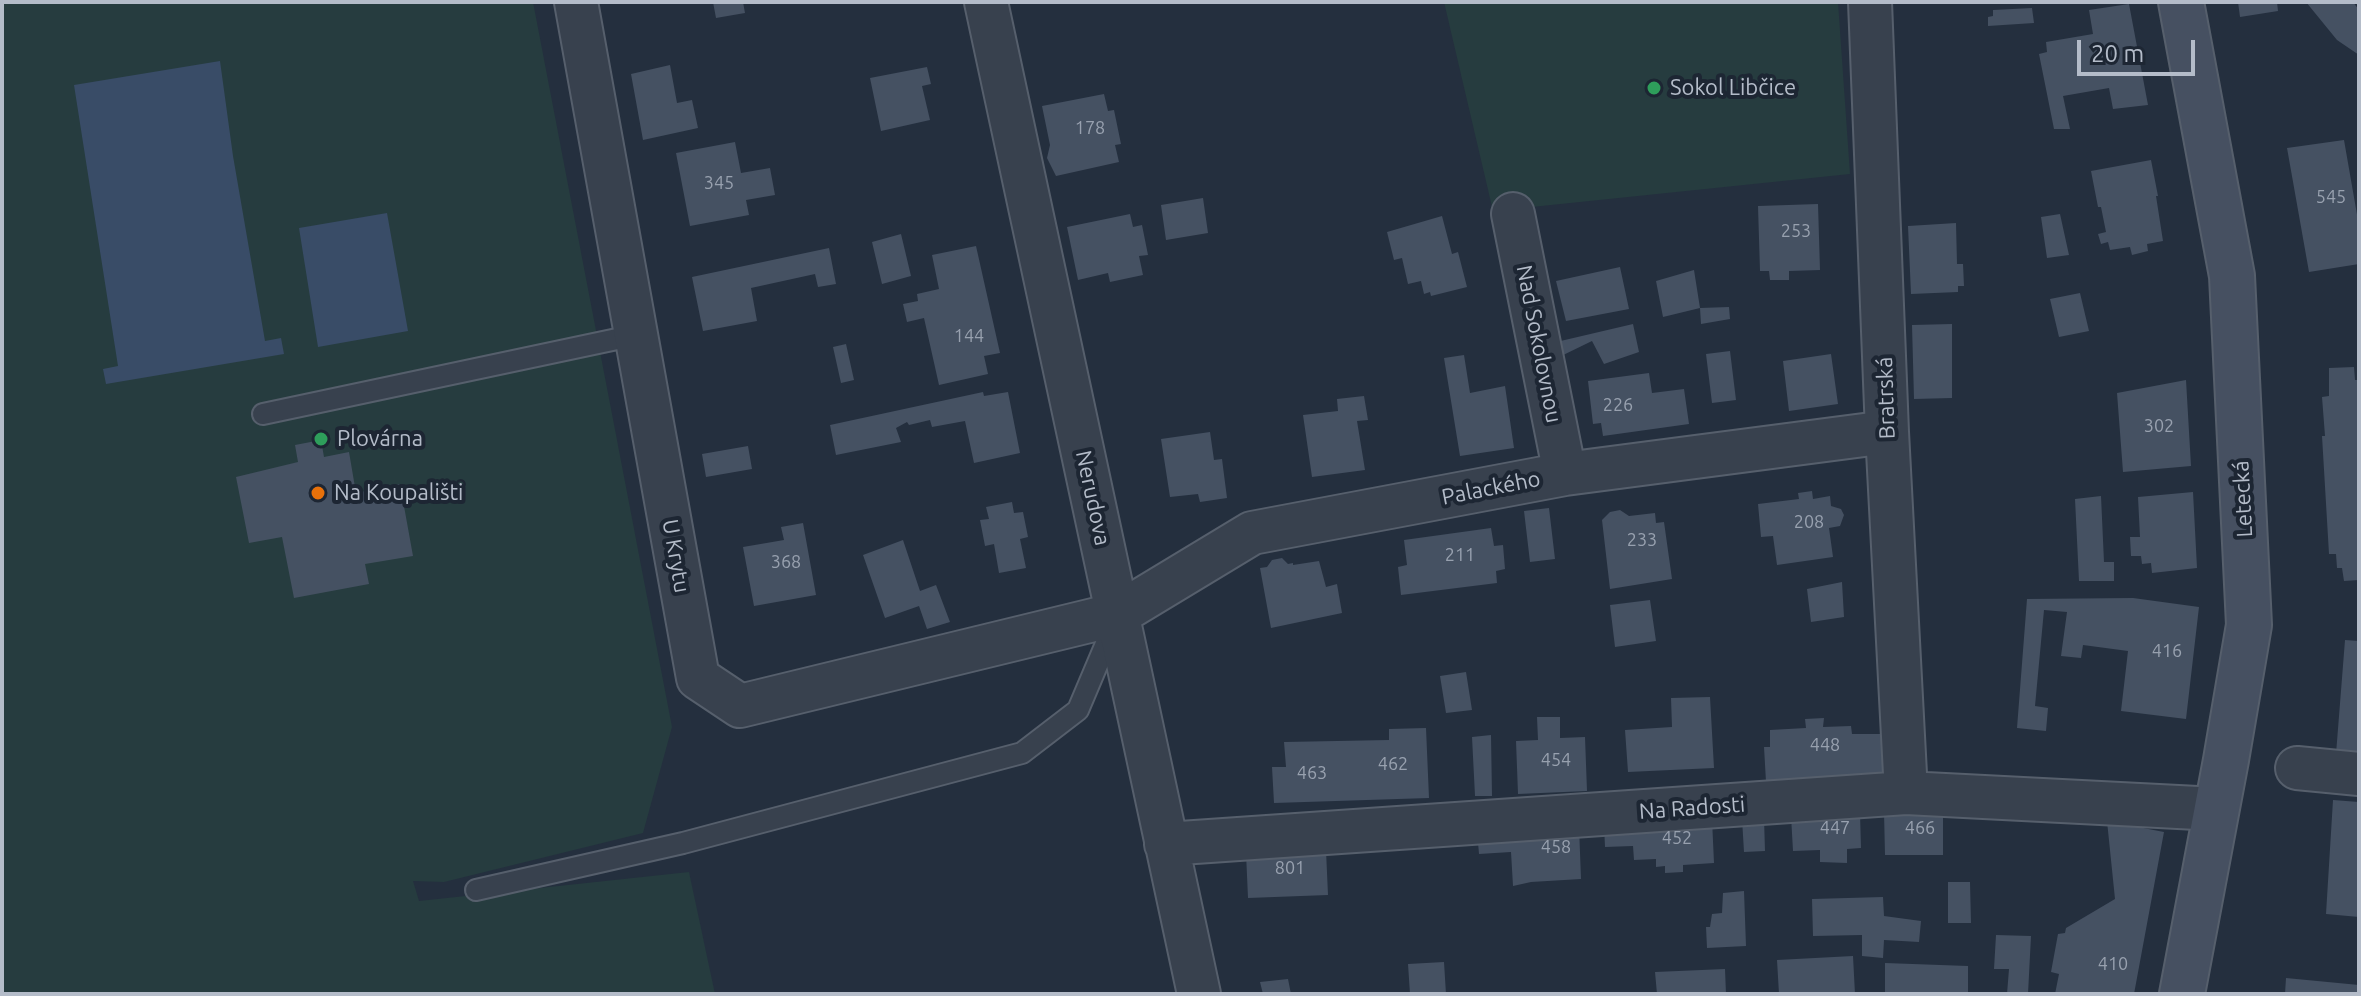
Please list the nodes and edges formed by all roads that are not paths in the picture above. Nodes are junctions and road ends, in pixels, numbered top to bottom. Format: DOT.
graph roads {
  1 [pos="576,2"];
  2 [pos="986,2"];
  3 [pos="1870,2"];
  4 [pos="2181,2"];
  5 [pos="1513,214"];
  6 [pos="636,335"];
  7 [pos="263,414"];
  8 [pos="1887,432"];
  9 [pos="1565,474"];
  10 [pos="1118,614"];
  11 [pos="2297,768"];
  12 [pos="2359,774"];
  13 [pos="1906,793"];
  14 [pos="2217,809"];
  15 [pos="1166,844"];
  16 [pos="476,890"];
  17 [pos="1199,994"];
  18 [pos="2182,994"];
  1 -- 6 [label="street, U Krytu"];
  2 -- 10 [label="street, Nerudova"];
  3 -- 8 [label="street, Bratrská"];
  4 -- 14 [label="street, Letecká"];
  5 -- 9 [label="street, Nad Sokolovnou"];
  6 -- 7 [label="lane"];
  6 -- 10 [label="street, U Krytu"];
  8 -- 9 [label="street, Palackého"];
  8 -- 13 [label="street, Bratrská"];
  9 -- 10 [label="street, Palackého"];
  10 -- 15 [label="street, Nerudova"];
  10 -- 16 [label="lane"];
  11 -- 12 [label="street"];
  13 -- 14 [label="street, Na Radosti"];
  13 -- 15 [label="street, Na Radosti"];
  14 -- 18 [label="street, Letecká"];
  15 -- 17 [label="street, Nerudova"];
}
